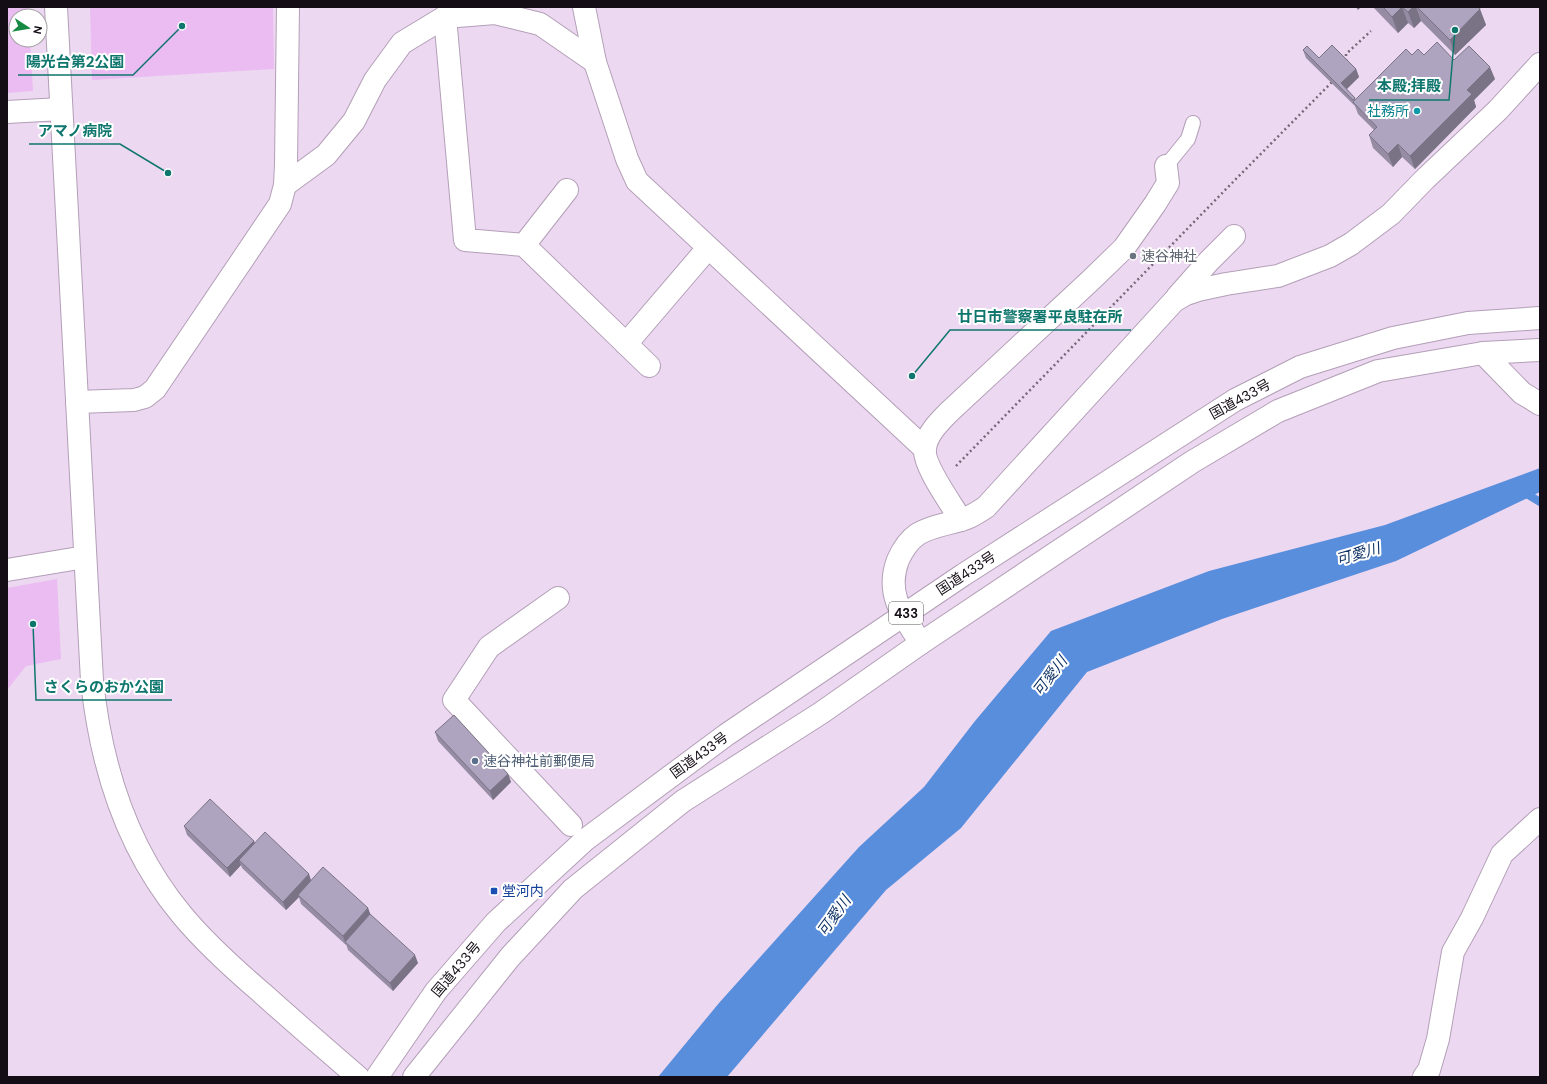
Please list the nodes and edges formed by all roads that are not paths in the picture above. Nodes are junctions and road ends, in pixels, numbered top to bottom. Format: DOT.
graph roads {
  1 [pos="56,7"];
  2 [pos="288,7"];
  3 [pos="584,7"];
  4 [pos="445,17"];
  5 [pos="595,62"];
  6 [pos="1540,64"];
  7 [pos="61,109"];
  8 [pos="7,112"];
  9 [pos="1193,123"];
  10 [pos="1166,166"];
  11 [pos="285,185"];
  12 [pos="567,190"];
  13 [pos="1234,236"];
  14 [pos="524,245"];
  15 [pos="708,248"];
  16 [pos="1175,299"];
  17 [pos="1540,318"];
  18 [pos="626,344"];
  19 [pos="1540,350"];
  20 [pos="1483,353"];
  21 [pos="649,366"];
  22 [pos="77,402"];
  23 [pos="1540,404"];
  24 [pos="925,449"];
  25 [pos="961,520"];
  26 [pos="86,556"];
  27 [pos="7,570"];
  28 [pos="558,598"];
  29 [pos="902,616"];
  30 [pos="921,643"];
  31 [pos="1540,819"];
  32 [pos="571,825"];
  33 [pos="382,1068"];
  34 [pos="352,1071"];
  35 [pos="414,1077"];
  36 [pos="1424,1077"];
  1 -- 7 [label="main road"];
  2 -- 11 [label="main road"];
  3 -- 5 [label="main road"];
  4 -- 5 [label="main road"];
  4 -- 11 [label="main road"];
  4 -- 14 [label="main road"];
  5 -- 15 [label="main road"];
  6 -- 16 [label="main road"];
  7 -- 8 [label="main road"];
  7 -- 22 [label="main road"];
  9 -- 10 [label="lane"];
  10 -- 24 [label="main road"];
  11 -- 22 [label="main road"];
  12 -- 14 [label="main road"];
  13 -- 16 [label="main road"];
  14 -- 18 [label="main road"];
  15 -- 18 [label="main road"];
  15 -- 24 [label="main road"];
  16 -- 25 [label="main road"];
  17 -- 29 [label="main road, 国道433号 / 433"];
  18 -- 21 [label="main road"];
  19 -- 20 [label="main road, 国道433号 / 433"];
  20 -- 23 [label="main road"];
  20 -- 30 [label="main road, 国道433号 / 433"];
  22 -- 26 [label="main road"];
  24 -- 25 [label="main road"];
  25 -- 29 [label="main road"];
  26 -- 27 [label="main road"];
  26 -- 34 [label="main road"];
  28 -- 32 [label="main road"];
  29 -- 30 [label="main road"];
  29 -- 33 [label="main road, 国道433号 / 433"];
  30 -- 35 [label="main road, 国道433号 / 433"];
  31 -- 36 [label="main road"];
  33 -- 34 [label="main road"];
}
